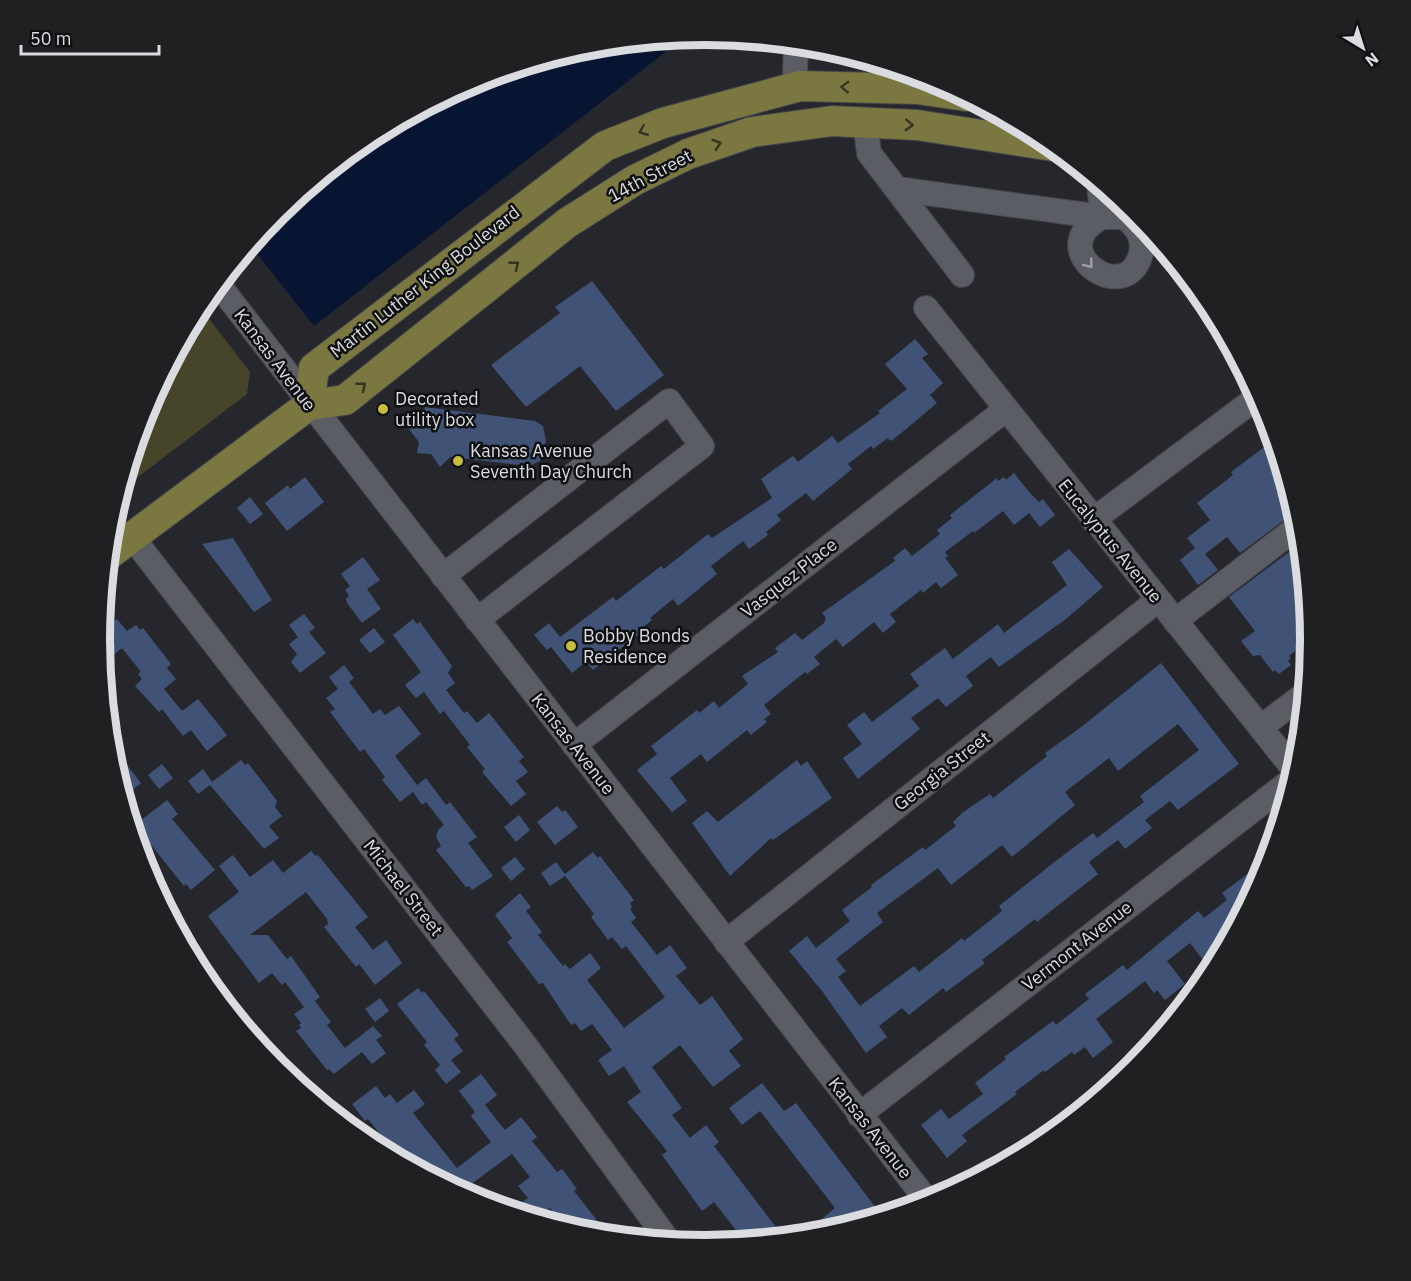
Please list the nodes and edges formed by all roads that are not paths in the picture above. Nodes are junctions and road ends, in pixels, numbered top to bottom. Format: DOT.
graph roads {
  1 [pos="796,52"];
  2 [pos="800,86"];
  3 [pos="937,92"];
  4 [pos="865,122"];
  5 [pos="1032,143"];
  6 [pos="897,189"];
  7 [pos="1100,195"];
  8 [pos="1102,217"];
  9 [pos="1125,217"];
  10 [pos="1139,232"];
  11 [pos="962,275"];
  12 [pos="223,291"];
  13 [pos="926,308"];
  14 [pos="1251,402"];
  15 [pos="309,405"];
  16 [pos="1005,410"];
  17 [pos="1093,520"];
  18 [pos="1291,532"];
  19 [pos="132,537"];
  20 [pos="117,548"];
  21 [pos="443,576"];
  22 [pos="1158,600"];
  23 [pos="477,620"];
  24 [pos="1175,621"];
  25 [pos="1298,699"];
  26 [pos="1262,727"];
  27 [pos="574,746"];
  28 [pos="1289,762"];
  29 [pos="1283,787"];
  30 [pos="726,942"];
  31 [pos="860,1115"];
  32 [pos="923,1195"];
  33 [pos="664,1235"];
  1 -- 2 [label="street"];
  3 -- 2 [label="main road, one-way"];
  2 -- 15 [label="main road, Martin Luther King Boulevard, one-way"];
  4 -- 5 [label="main road, 14th Street, one-way"];
  4 -- 6 [label="street"];
  15 -- 4 [label="main road, 14th Street, one-way"];
  6 -- 8 [label="street"];
  6 -- 11 [label="street"];
  7 -- 8 [label="street"];
  8 -- 9 [label="street"];
  8 -- 10 [label="street, one-way"];
  12 -- 15 [label="street, Kansas Avenue"];
  13 -- 16 [label="street, Eucalyptus Avenue"];
  14 -- 17 [label="street"];
  15 -- 19 [label="main road"];
  15 -- 21 [label="street, Kansas Avenue"];
  16 -- 17 [label="street, Eucalyptus Avenue"];
  16 -- 27 [label="street, Vasquez Place"];
  17 -- 22 [label="street, Eucalyptus Avenue"];
  18 -- 24 [label="street"];
  19 -- 20 [label="main road"];
  19 -- 33 [label="street, Michael Street"];
  21 -- 23 [label="street, Kansas Avenue"];
  21 -- 23 [label="street"];
  22 -- 24 [label="street, Eucalyptus Avenue"];
  22 -- 30 [label="street, Georgia Street"];
  23 -- 27 [label="street, Kansas Avenue"];
  24 -- 26 [label="street, Eucalyptus Avenue"];
  25 -- 26 [label="street"];
  26 -- 28 [label="street, Eucalyptus Avenue"];
  27 -- 30 [label="street, Kansas Avenue"];
  29 -- 31 [label="street, Vermont Avenue"];
  30 -- 31 [label="street, Kansas Avenue"];
  31 -- 32 [label="street, Kansas Avenue"];
}
